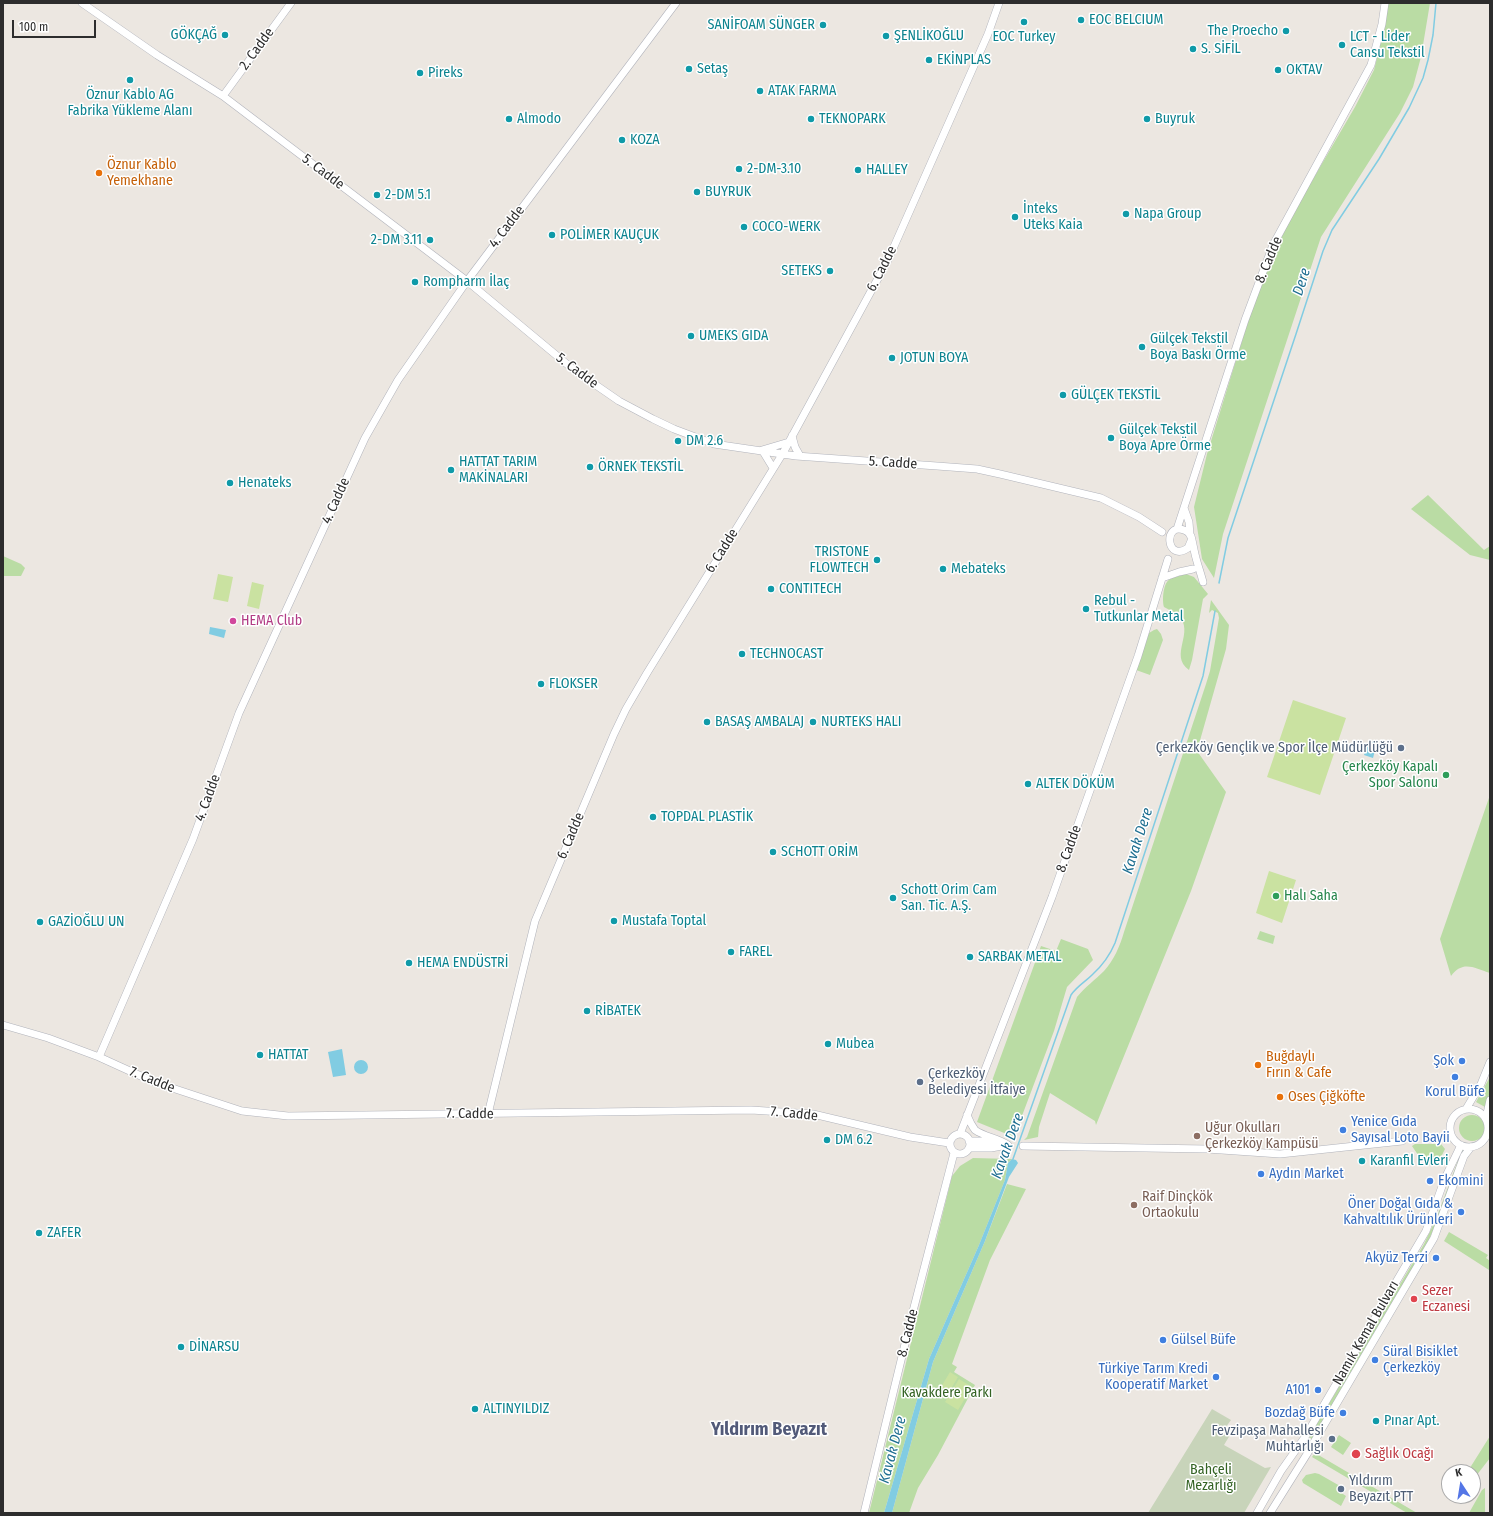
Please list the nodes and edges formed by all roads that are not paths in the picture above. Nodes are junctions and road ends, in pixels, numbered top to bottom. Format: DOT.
graph roads {
  1 [pos="82,3"];
  2 [pos="291,3"];
  3 [pos="676,3"];
  4 [pos="999,3"];
  5 [pos="1385,3"];
  6 [pos="223,96"];
  7 [pos="467,281"];
  8 [pos="791,439"];
  9 [pos="762,450"];
  10 [pos="783,453"];
  11 [pos="800,456"];
  12 [pos="773,468"];
  13 [pos="1184,508"];
  14 [pos="1174,531"];
  15 [pos="1162,532"];
  16 [pos="1191,538"];
  17 [pos="1170,544"];
  18 [pos="1179,551"];
  19 [pos="1168,559"];
  20 [pos="1193,569"];
  21 [pos="1162,578"];
  22 [pos="1203,582"];
  23 [pos="3,1025"];
  24 [pos="99,1057"];
  25 [pos="1490,1062"];
  26 [pos="1490,1100"];
  27 [pos="1466,1109"];
  28 [pos="488,1114"];
  29 [pos="967,1115"];
  30 [pos="1486,1118"];
  31 [pos="960,1134"];
  32 [pos="1402,1141"];
  33 [pos="949,1143"];
  34 [pos="969,1145"];
  35 [pos="1023,1146"];
  36 [pos="1461,1146"];
  37 [pos="1472,1147"];
  38 [pos="954,1153"];
  39 [pos="1302,1442"];
  40 [pos="1312,1447"];
  41 [pos="1294,1453"];
  42 [pos="1304,1459"];
  43 [pos="864,1513"];
  44 [pos="1257,1513"];
  45 [pos="1270,1513"];
  1 -- 6 [label="street, 5. Cadde"];
  2 -- 6 [label="street, 2. Cadde"];
  3 -- 7 [label="street, 4. Cadde"];
  4 -- 8 [label="street, 6. Cadde"];
  5 -- 13 [label="street, 8. Cadde"];
  6 -- 7 [label="street, 5. Cadde"];
  7 -- 9 [label="street, 5. Cadde"];
  7 -- 24 [label="street, 4. Cadde"];
  8 -- 9 [label="street"];
  8 -- 10 [label="street, 6. Cadde"];
  8 -- 11 [label="street"];
  9 -- 10 [label="street, 5. Cadde"];
  9 -- 12 [label="street"];
  10 -- 11 [label="street, 5. Cadde"];
  10 -- 12 [label="street, 6. Cadde"];
  11 -- 15 [label="street, 5. Cadde"];
  12 -- 28 [label="street, 6. Cadde"];
  13 -- 14 [label="street, 8. Cadde"];
  13 -- 16 [label="street"];
  14 -- 15 [label="street"];
  14 -- 16 [label="street"];
  14 -- 17 [label="street"];
  15 -- 17 [label="street"];
  16 -- 18 [label="street"];
  16 -- 22 [label="street"];
  17 -- 18 [label="street"];
  17 -- 19 [label="street, 8. Cadde"];
  18 -- 19 [label="street"];
  19 -- 21 [label="street, 8. Cadde"];
  20 -- 21 [label="street"];
  21 -- 29 [label="street, 8. Cadde"];
  23 -- 24 [label="street, 7. Cadde"];
  24 -- 28 [label="street, 7. Cadde"];
  25 -- 27 [label="street"];
  26 -- 30 [label="street"];
  27 -- 30 [label="street"];
  27 -- 36 [label="street"];
  28 -- 33 [label="street, 7. Cadde"];
  29 -- 31 [label="street, 8. Cadde"];
  29 -- 34 [label="street"];
  30 -- 37 [label="street"];
  31 -- 33 [label="street"];
  31 -- 34 [label="street"];
  32 -- 35 [label="street"];
  33 -- 38 [label="street"];
  34 -- 38 [label="street"];
  36 -- 37 [label="street"];
  36 -- 39 [label="street, Namık Kemal Bulvarı"];
  37 -- 40 [label="street, Namık Kemal Bulvarı"];
  38 -- 43 [label="street, 8. Cadde"];
  39 -- 40 [label="street"];
  39 -- 41 [label="street, Namık Kemal Bulvarı"];
  40 -- 42 [label="street, Namık Kemal Bulvarı"];
  41 -- 42 [label="street"];
  41 -- 44 [label="street, Namık Kemal Bulvarı"];
  42 -- 45 [label="street, Namık Kemal Bulvarı"];
}
